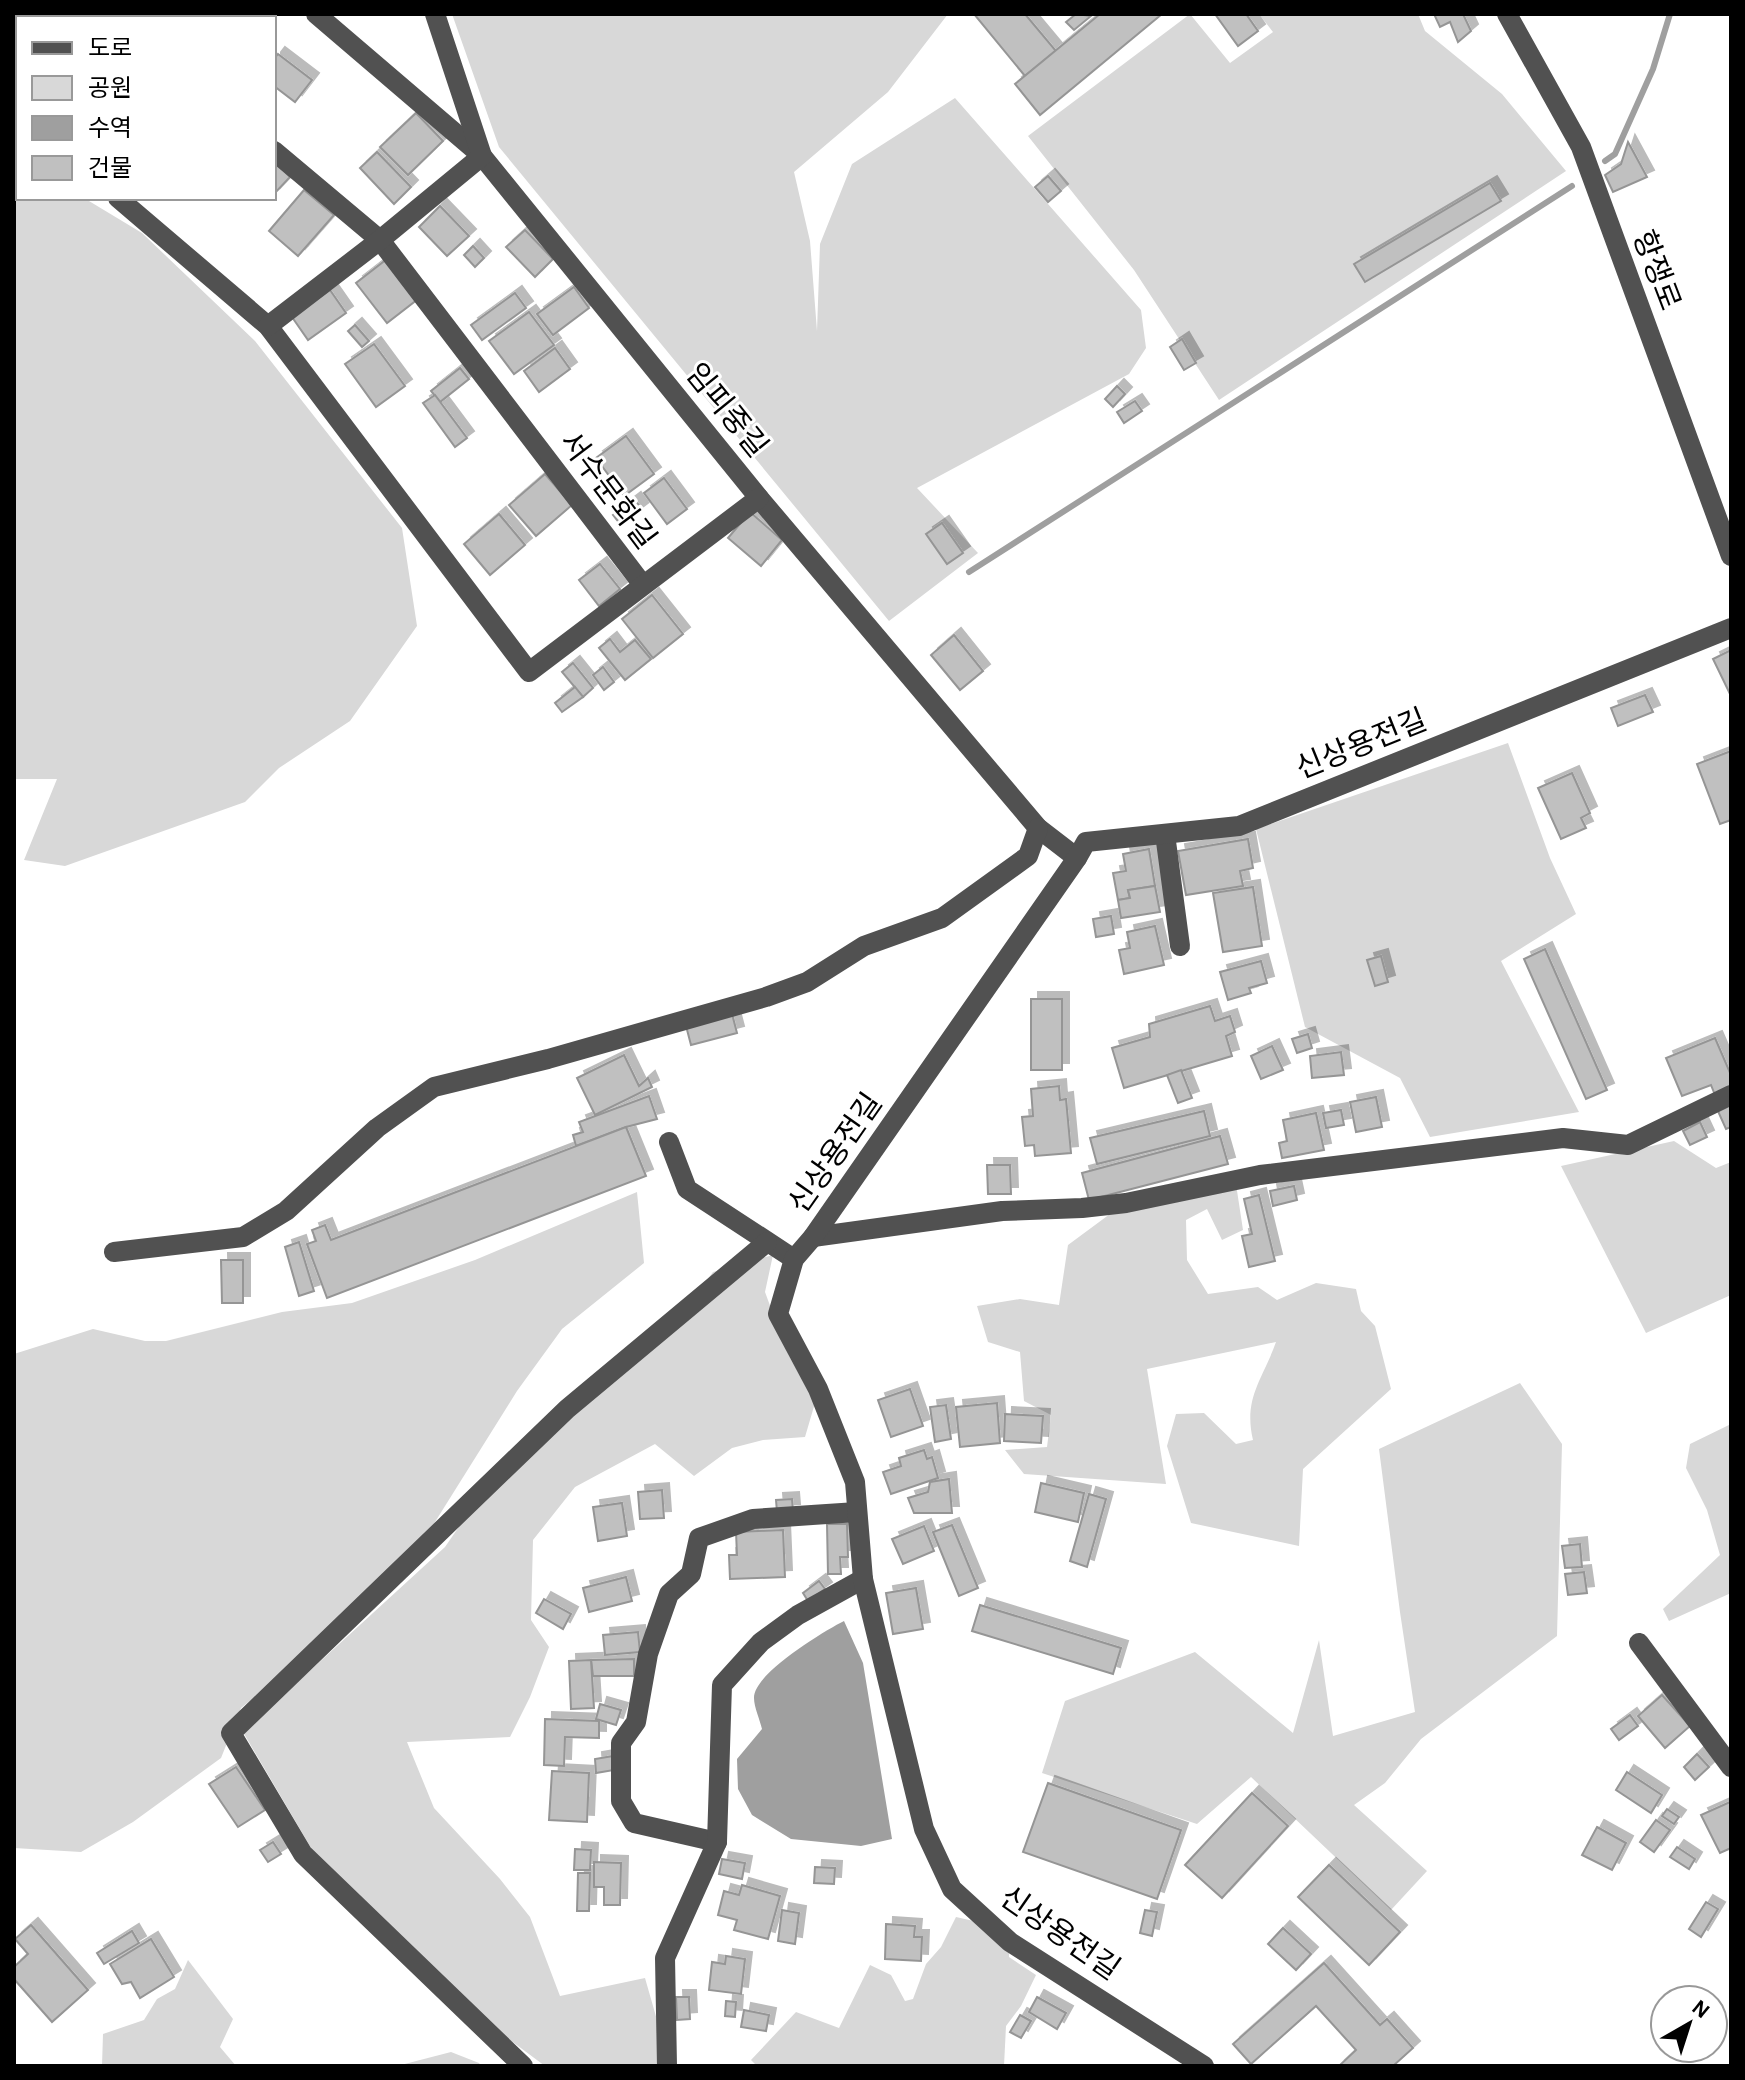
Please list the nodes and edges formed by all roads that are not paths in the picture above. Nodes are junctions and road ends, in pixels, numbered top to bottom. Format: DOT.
graph roads {
  1 [pos="316,14"];
  2 [pos="435,14"];
  3 [pos="1507,14"];
  4 [pos="276,153"];
  5 [pos="482,156"];
  6 [pos="120,200"];
  7 [pos="380,240"];
  8 [pos="268,326"];
  9 [pos="759,498"];
  10 [pos="1731,556"];
  11 [pos="643,585"];
  12 [pos="1731,628"];
  13 [pos="1038,828"];
  14 [pos="1165,834"];
  15 [pos="1077,858"];
  16 [pos="1180,946"];
  17 [pos="1731,1095"];
  18 [pos="669,1142"];
  19 [pos="813,1237"];
  20 [pos="767,1242"];
  21 [pos="114,1252"];
  22 [pos="794,1259"];
  23 [pos="857,1512"];
  24 [pos="863,1579"];
  25 [pos="1639,1643"];
  26 [pos="1731,1767"];
  27 [pos="717,1842"];
  28 [pos="523,2066"];
  29 [pos="667,2066"];
  30 [pos="1204,2066"];
  1 -- 5 [label="street, 임피중길"];
  2 -- 5 [label="street"];
  3 -- 10 [label="street, 항쟁로"];
  4 -- 7 [label="street, 서수문화길"];
  5 -- 7 [label="street"];
  5 -- 9 [label="street, 임피중길"];
  6 -- 8 [label="street, 서수문화길"];
  7 -- 8 [label="street"];
  7 -- 11 [label="street, 서수문화길"];
  8 -- 11 [label="street, 서수문화길"];
  9 -- 11 [label="street"];
  9 -- 13 [label="street, 임피중길"];
  12 -- 14 [label="street, 신상용전길"];
  13 -- 15 [label="street, 임피중길"];
  13 -- 21 [label="street"];
  14 -- 15 [label="street, 신상용전길"];
  14 -- 16 [label="street"];
  15 -- 19 [label="street, 신상용전길"];
  17 -- 19 [label="street"];
  18 -- 20 [label="street"];
  19 -- 22 [label="street, 신상용전길"];
  20 -- 22 [label="street"];
  20 -- 28 [label="street"];
  22 -- 23 [label="street, 신상용전길"];
  23 -- 24 [label="street, 신상용전길"];
  23 -- 27 [label="street"];
  24 -- 27 [label="street"];
  24 -- 30 [label="street, 신상용전길"];
  25 -- 26 [label="street"];
  27 -- 29 [label="street"];
}
